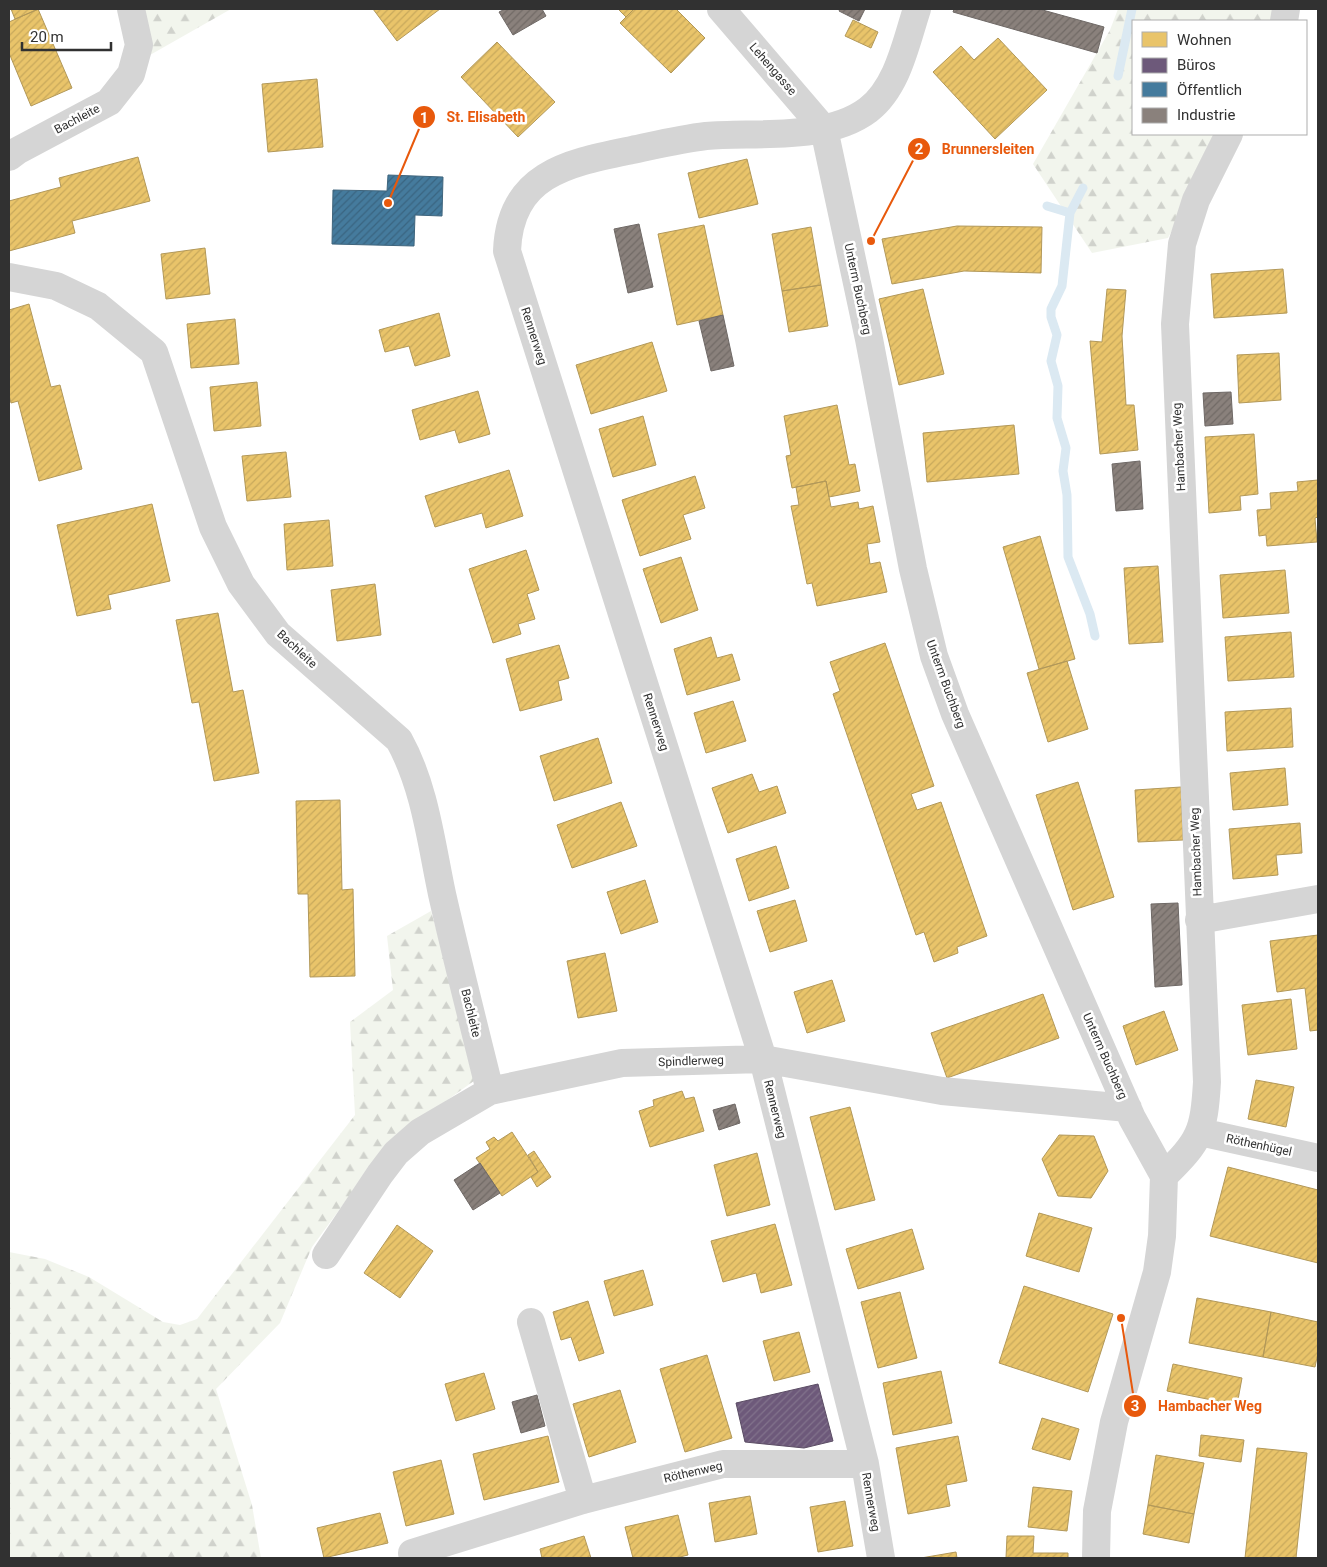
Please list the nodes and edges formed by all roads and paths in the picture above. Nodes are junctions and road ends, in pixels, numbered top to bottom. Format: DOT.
graph roads {
  1 [pos="131,9"];
  2 [pos="721,9"];
  3 [pos="917,9"];
  4 [pos="824,129"];
  5 [pos="1228,135"];
  6 [pos="9,157"];
  7 [pos="9,277"];
  8 [pos="1318,899"];
  9 [pos="1199,920"];
  10 [pos="763,1059"];
  11 [pos="490,1092"];
  12 [pos="1128,1108"];
  13 [pos="1200,1132"];
  14 [pos="1318,1158"];
  15 [pos="1164,1176"];
  16 [pos="326,1255"];
  17 [pos="531,1322"];
  18 [pos="865,1464"];
  19 [pos="583,1500"];
  20 [pos="413,1556"];
  21 [pos="881,1558"];
  22 [pos="1096,1558"];
  1 -- 6 [label="street, Bachleite"];
  2 -- 4 [label="street, Lehengasse"];
  3 -- 4 [label="street, Rennerweg"];
  4 -- 10 [label="street, Rennerweg"];
  4 -- 12 [label="street, Unterm Buchberg"];
  5 -- 9 [label="street, Hambacher Weg"];
  7 -- 11 [label="street, Bachleite"];
  8 -- 9 [label="street"];
  9 -- 13 [label="street, Hambacher Weg"];
  10 -- 11 [label="street, Spindlerweg"];
  10 -- 12 [label="street, Spindlerweg"];
  10 -- 18 [label="street, Rennerweg"];
  11 -- 16 [label="street, Spindlerweg"];
  12 -- 15 [label="street, Unterm Buchberg"];
  13 -- 14 [label="street, Röthenhügel"];
  13 -- 15 [label="street, Hambacher Weg"];
  15 -- 22 [label="street"];
  17 -- 19 [label="street"];
  18 -- 19 [label="street, Röthenweg"];
  18 -- 21 [label="street, Rennerweg"];
  19 -- 20 [label="street, Röthenweg"];
}
